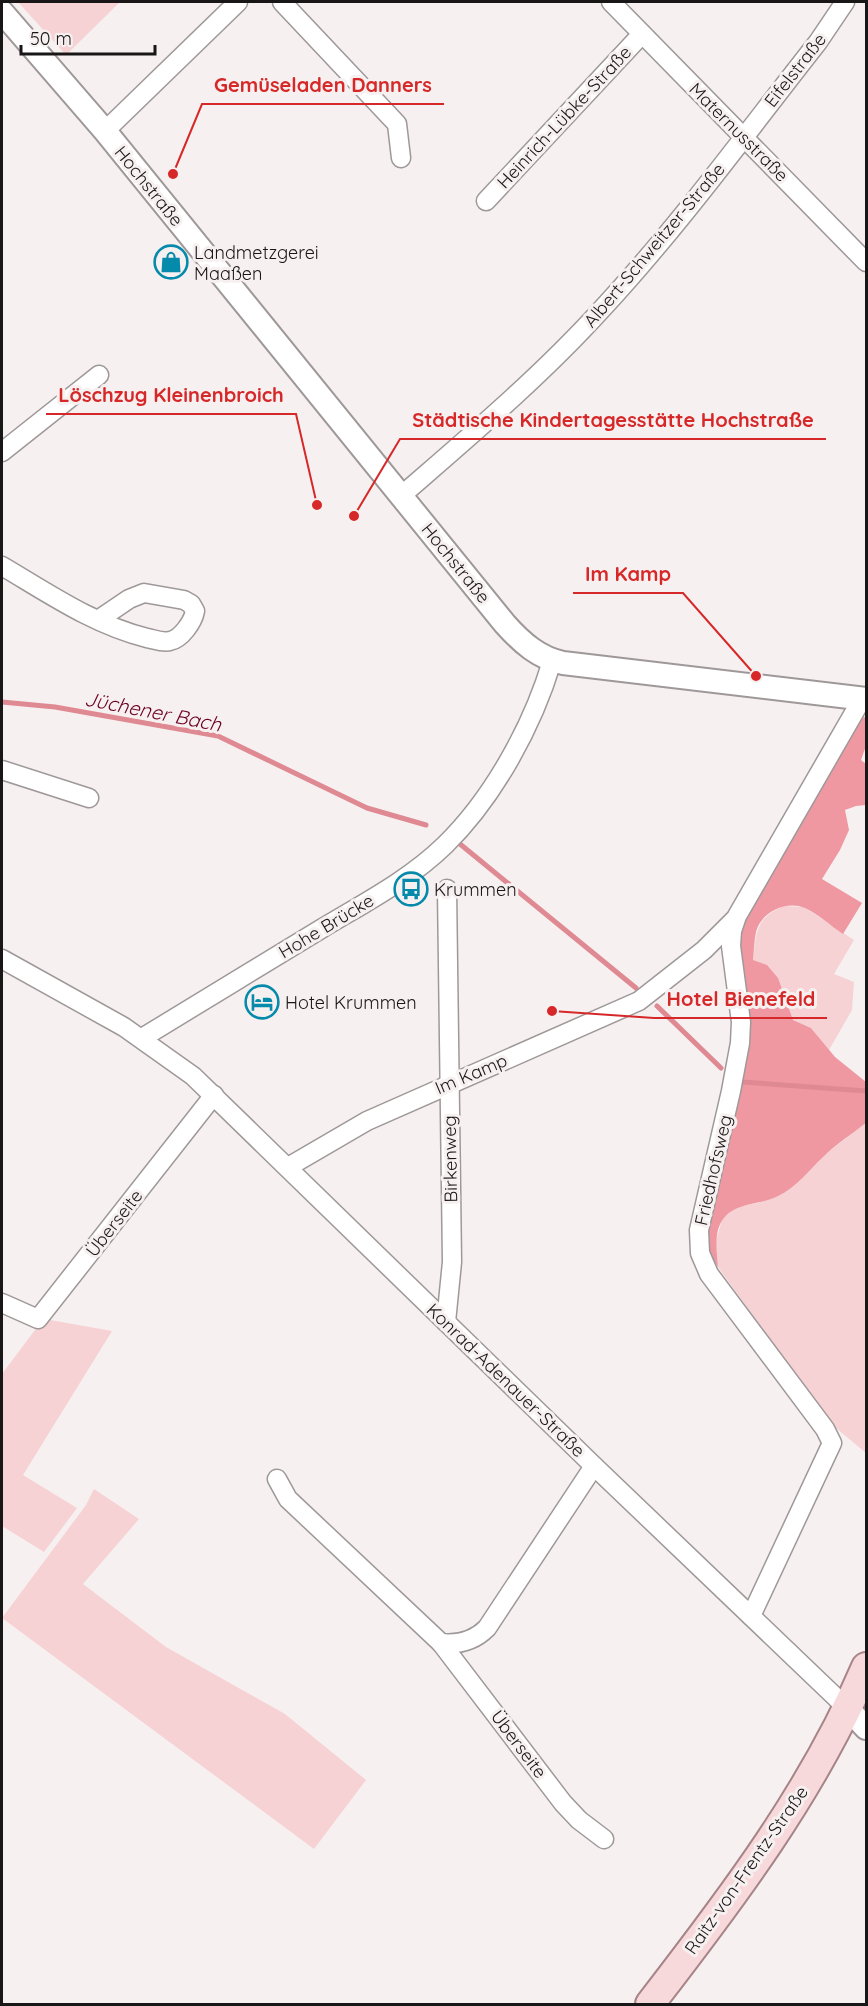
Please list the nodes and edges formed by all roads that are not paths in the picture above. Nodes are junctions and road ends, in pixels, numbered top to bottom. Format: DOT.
graph roads {
  1 [pos="238,2"];
  2 [pos="282,2"];
  3 [pos="610,2"];
  4 [pos="845,2"];
  5 [pos="2,12"];
  6 [pos="642,34"];
  7 [pos="105,131"];
  8 [pos="743,136"];
  9 [pos="401,158"];
  10 [pos="486,201"];
  11 [pos="867,262"];
  12 [pos="99,375"];
  13 [pos="2,452"];
  14 [pos="402,496"];
  15 [pos="2,566"];
  16 [pos="98,620"];
  17 [pos="552,661"];
  18 [pos="864,699"];
  19 [pos="2,770"];
  20 [pos="89,798"];
  21 [pos="447,889"];
  22 [pos="737,916"];
  23 [pos="2,959"];
  24 [pos="142,1038"];
  25 [pos="449,1084"];
  26 [pos="214,1095"];
  27 [pos="288,1167"];
  28 [pos="2,1303"];
  29 [pos="446,1322"];
  30 [pos="594,1466"];
  31 [pos="277,1479"];
  32 [pos="751,1616"];
  33 [pos="441,1642"];
  34 [pos="867,1667"];
  35 [pos="857,1719"];
  36 [pos="604,1839"];
  37 [pos="650,2004"];
  1 -- 7 [label="street"];
  2 -- 9 [label="street"];
  3 -- 6 [label="street, Maternusstraße"];
  4 -- 8 [label="street, Eifelstraße"];
  5 -- 7 [label="street, Hochstraße"];
  6 -- 8 [label="street, Maternusstraße"];
  6 -- 10 [label="street, Heinrich-Lübke-Straße"];
  7 -- 14 [label="street, Hochstraße"];
  8 -- 11 [label="street, Maternusstraße"];
  8 -- 14 [label="street, Albert-Schweitzer-Straße"];
  12 -- 13 [label="street"];
  14 -- 17 [label="street, Hochstraße"];
  15 -- 16 [label="street"];
  16 -- 16 [label="street"];
  17 -- 18 [label="street"];
  17 -- 24 [label="street, Hohe Brücke"];
  18 -- 22 [label="street, Friedhofsweg"];
  19 -- 20 [label="street"];
  21 -- 25 [label="street, Birkenweg"];
  22 -- 25 [label="street, Im Kamp"];
  22 -- 32 [label="street, Friedhofsweg"];
  23 -- 24 [label="street, Konrad-Adenauer-Straße"];
  24 -- 26 [label="street, Konrad-Adenauer-Straße"];
  25 -- 27 [label="street, Im Kamp"];
  25 -- 29 [label="street, Birkenweg"];
  26 -- 27 [label="street, Konrad-Adenauer-Straße"];
  26 -- 28 [label="street, Überseite"];
  27 -- 29 [label="street, Konrad-Adenauer-Straße"];
  29 -- 30 [label="street, Konrad-Adenauer-Straße"];
  30 -- 32 [label="street, Konrad-Adenauer-Straße"];
  30 -- 33 [label="street"];
  31 -- 33 [label="street, Überseite"];
  32 -- 35 [label="street, Konrad-Adenauer-Straße"];
  33 -- 36 [label="street, Überseite"];
  34 -- 35 [label="main road, Raitz-von-Frentz-Straße"];
  35 -- 37 [label="main road, Raitz-von-Frentz-Straße"];
}
